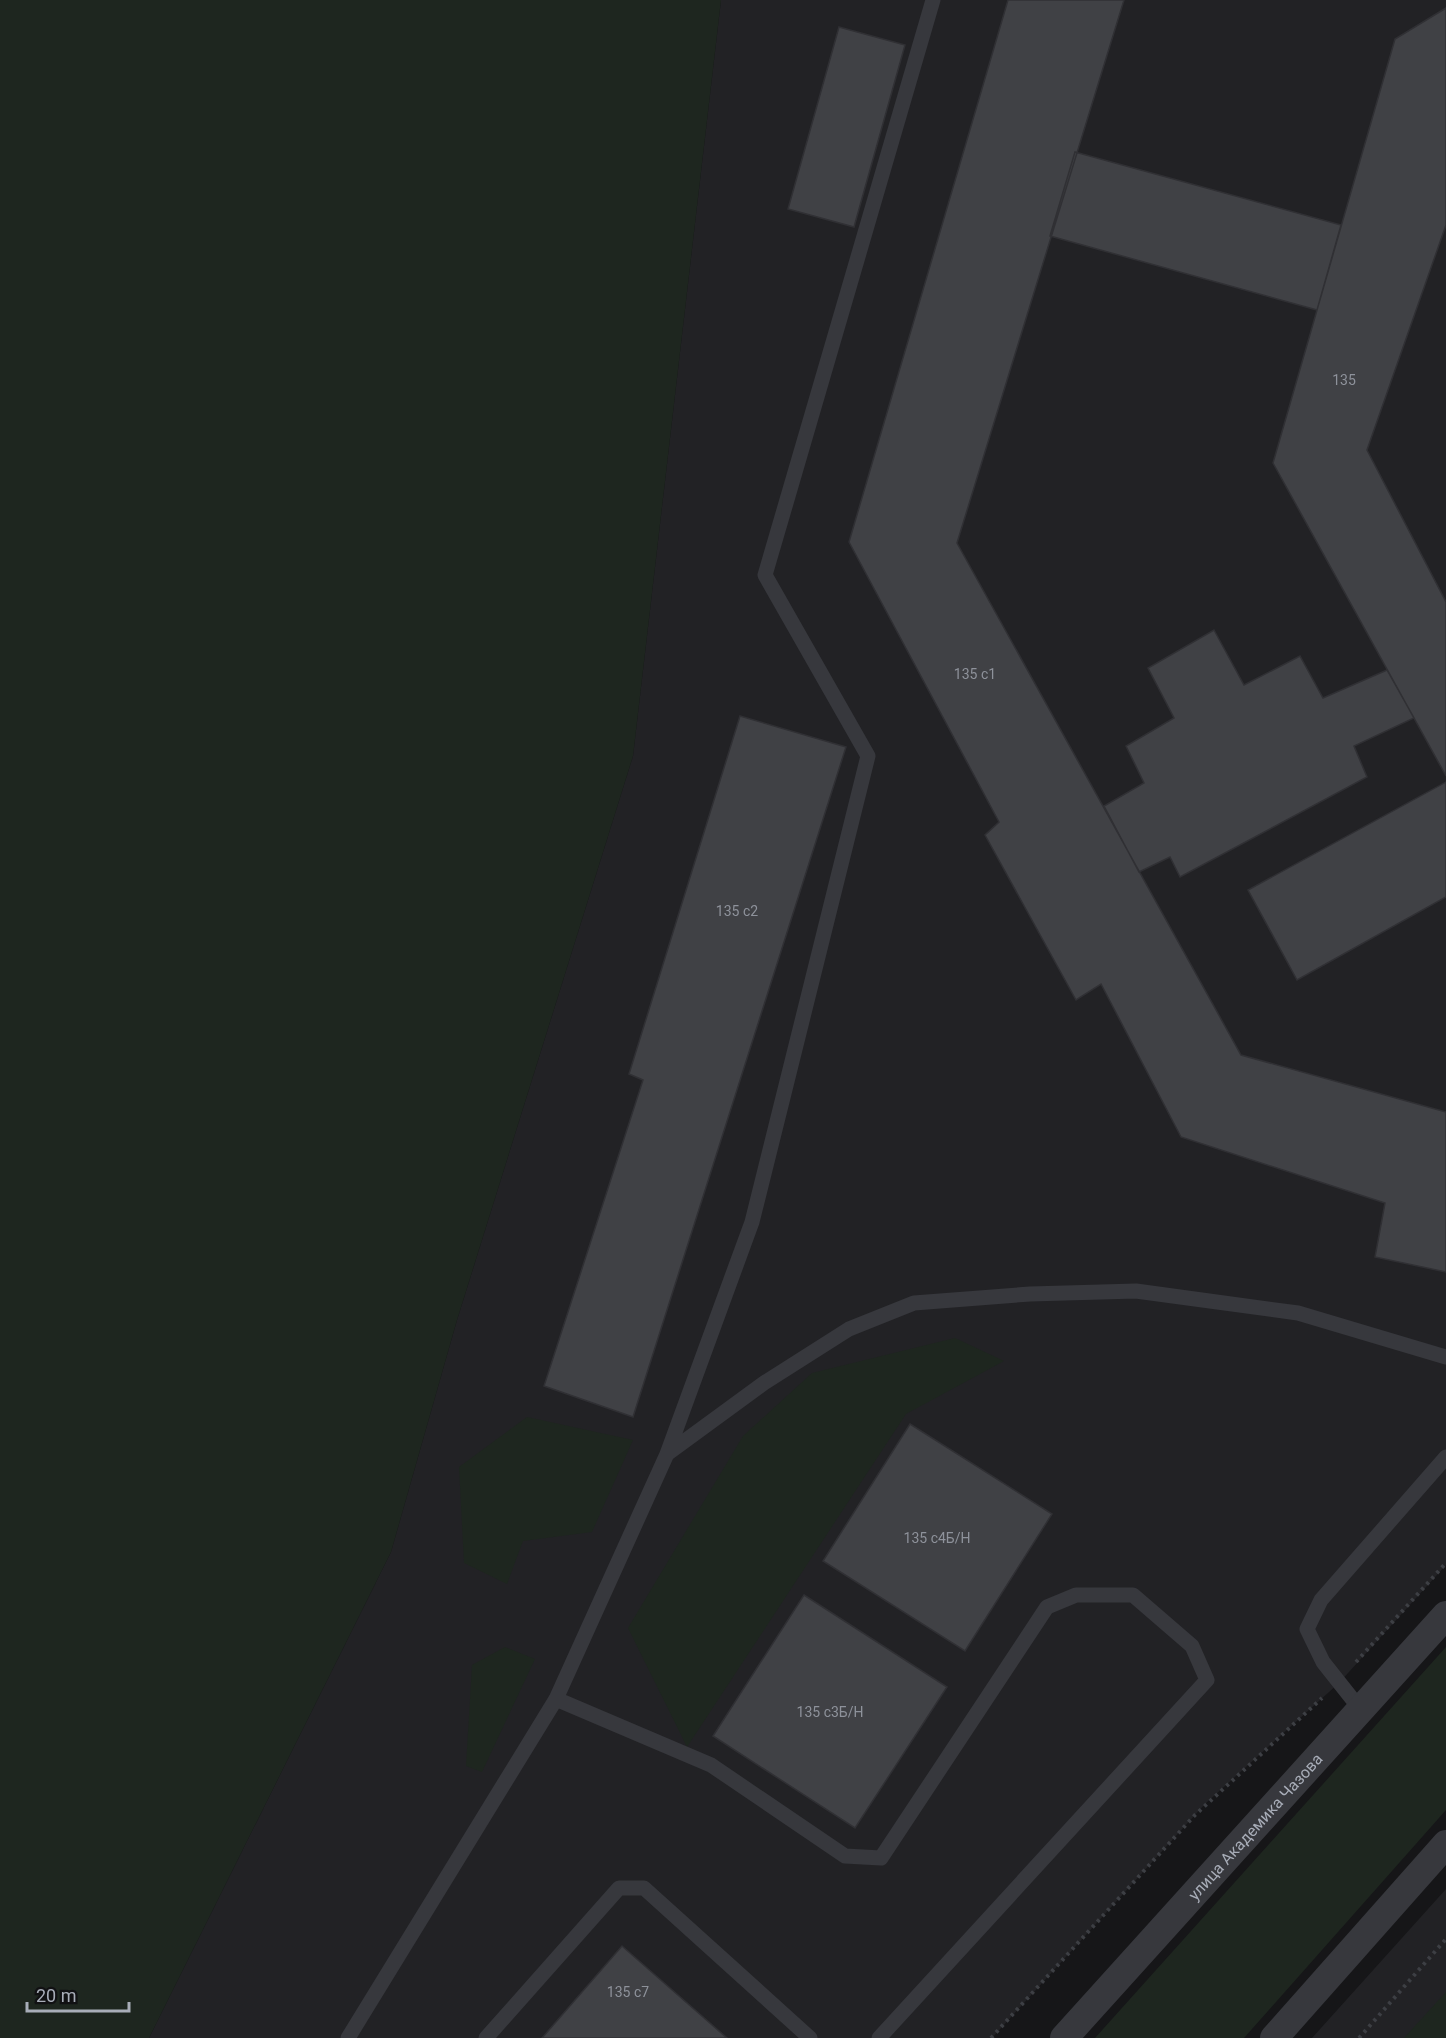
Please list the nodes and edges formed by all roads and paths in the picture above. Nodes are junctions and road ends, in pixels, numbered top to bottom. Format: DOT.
graph roads {
  1 [pos="933,0"];
  2 [pos="1446,1357"];
  3 [pos="667,1454"];
  4 [pos="1446,1457"];
  5 [pos="1446,1563"];
  6 [pos="1446,1615"];
  7 [pos="1340,1684"];
  8 [pos="556,1699"];
  9 [pos="1361,1710"];
  10 [pos="1446,1844"];
  11 [pos="1446,1939"];
  12 [pos="348,2038"];
  13 [pos="486,2038"];
  14 [pos="810,2038"];
  15 [pos="879,2038"];
  16 [pos="991,2038"];
  17 [pos="1064,2038"];
  18 [pos="1274,2038"];
  19 [pos="1359,2038"];
  1 -- 3 [label="lane"];
  2 -- 3 [label="lane"];
  3 -- 8 [label="lane"];
  4 -- 7 [label="lane"];
  5 -- 7 [label="path"];
  6 -- 9 [label="street, улица Академика Чазова"];
  7 -- 9 [label="lane"];
  7 -- 16 [label="path"];
  8 -- 12 [label="lane"];
  8 -- 15 [label="lane"];
  9 -- 17 [label="street, улица Академика Чазова"];
  10 -- 18 [label="street"];
  11 -- 19 [label="path"];
  13 -- 14 [label="lane"];
}
